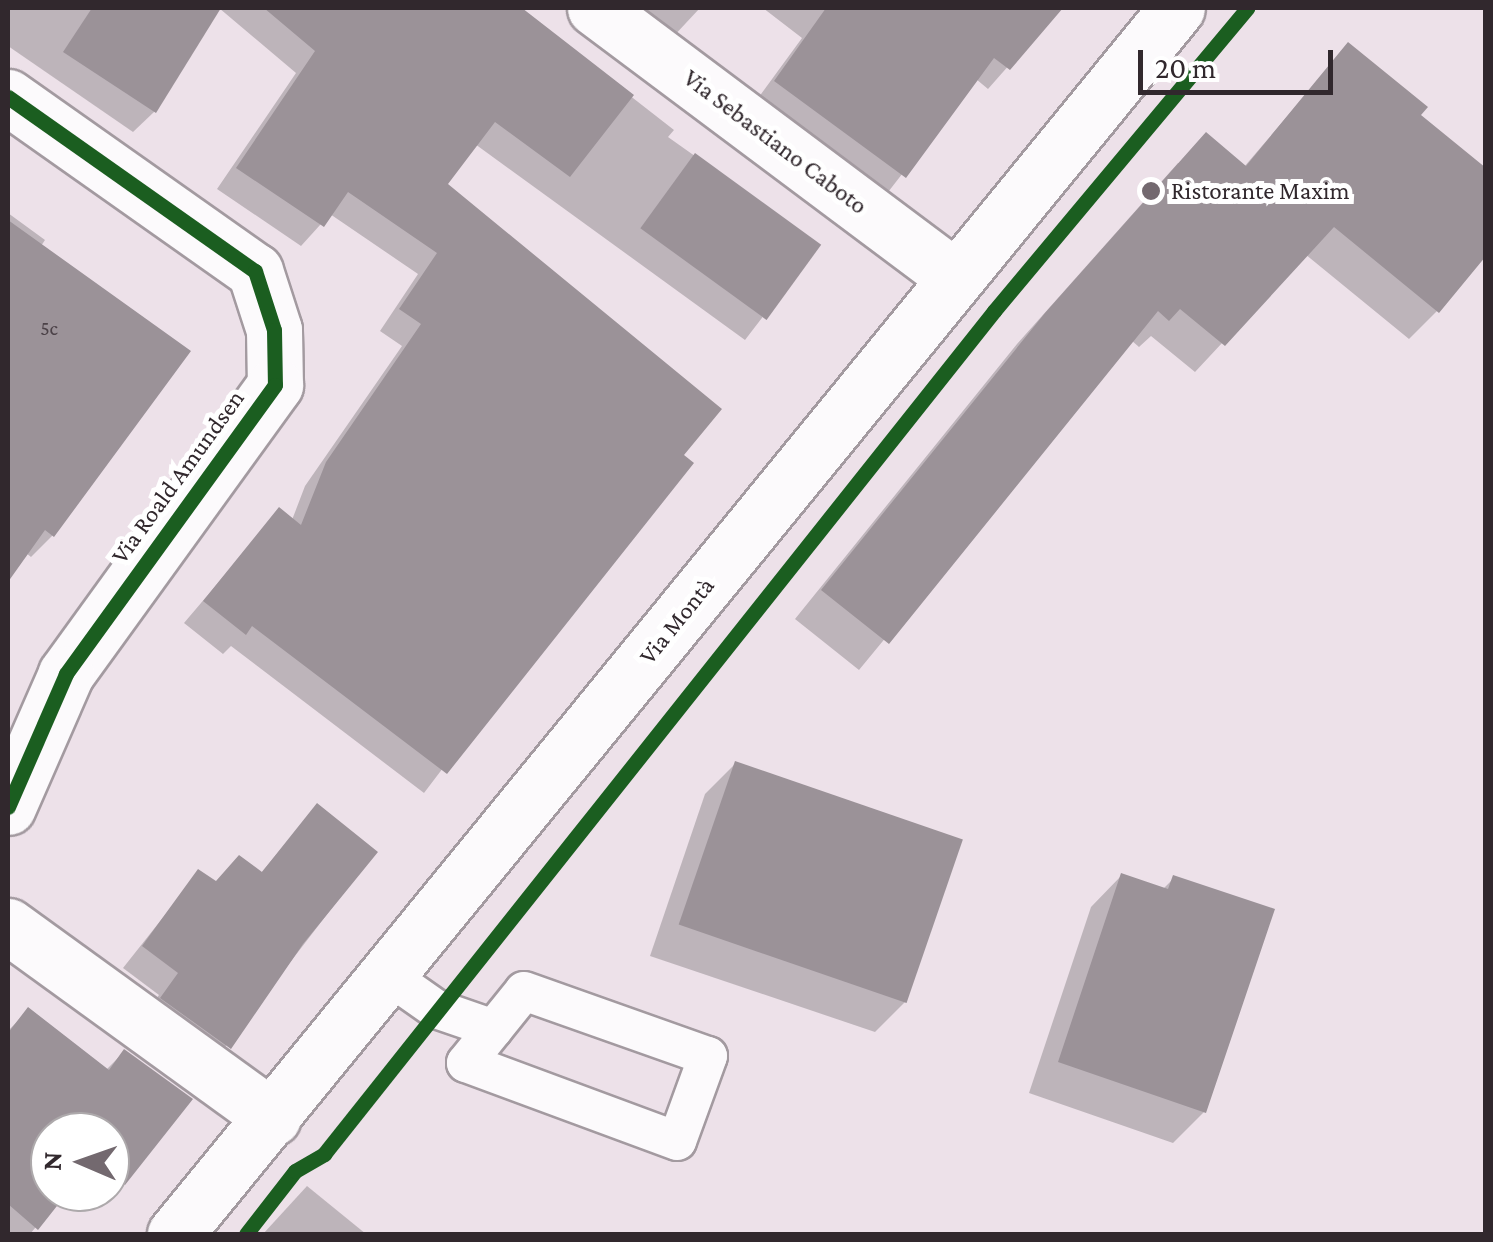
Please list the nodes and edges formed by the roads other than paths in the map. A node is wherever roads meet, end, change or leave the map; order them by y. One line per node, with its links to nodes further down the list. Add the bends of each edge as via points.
1 (594, 8): 4 (street, Via Sebastiano Caboto)
2 (1177, 8): 4 (street, Via Montà)
3 (8, 97): 5 (street, Via Roald Amundsen, via 255,271 274,330 275,385 66,674)
4 (955, 278): 7 (street, Via Montà)
5 (8, 807)
6 (8, 926): 9 (street)
7 (389, 976): 8 (lane, via 436,1008); 9 (street, Via Montà)
8 (494, 1029): 8 (lane, via 466,1063 677,1141 708,1056 524,991)
9 (273, 1118): 10 (street, Via Montà)
10 (176, 1234)

